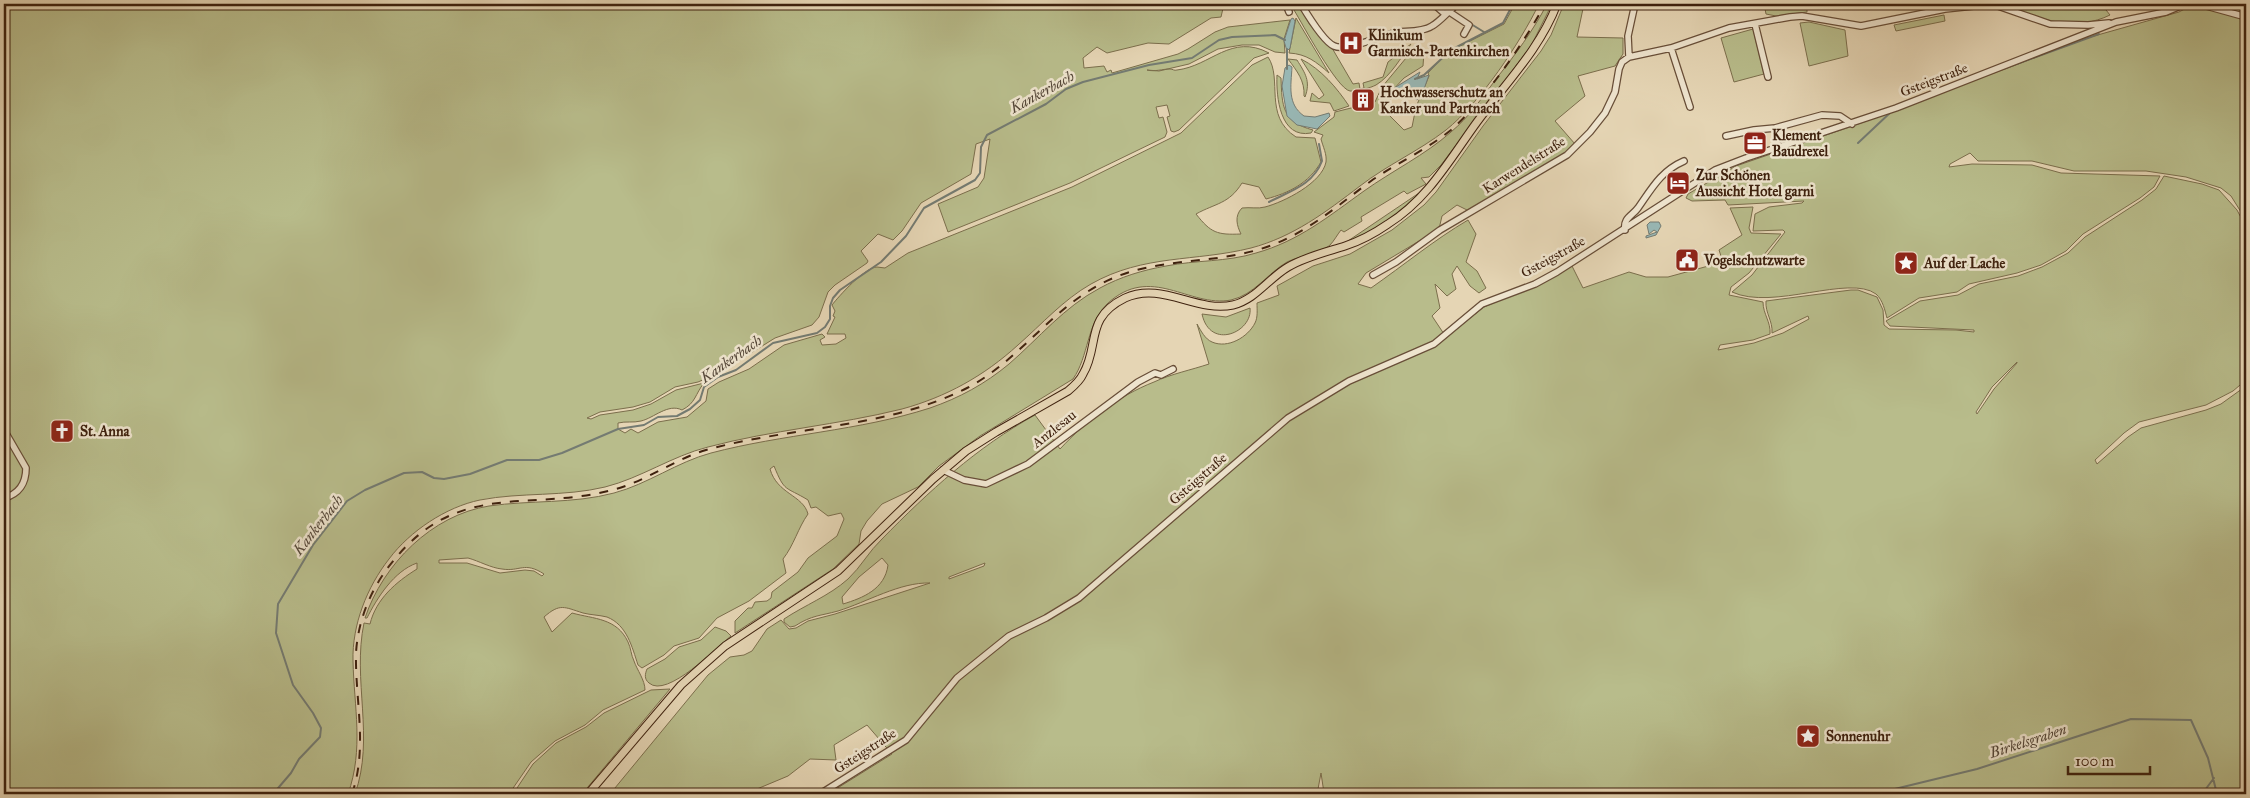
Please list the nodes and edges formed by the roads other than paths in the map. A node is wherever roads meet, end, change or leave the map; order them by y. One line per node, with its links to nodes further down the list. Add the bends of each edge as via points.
1 (1286, 4): 12 (street)
2 (1301, 4): 13 (street, via 1324,36 1334,46 1342,47 1431,27)
3 (1426, 4): 13 (street)
4 (1458, 4): 13 (street)
5 (1557, 4): 29 (main road, via 1534,48 1434,183 1397,218 1368,236 1289,266 1274,275 1251,297 1232,305 1210,306 1156,293 1127,298 1111,308 1098,324 1088,365 1077,383 983,440)
6 (1635, 4): 19 (street, Karwendelstraße, via 1628,36)
7 (2185, 4): 15 (street, via 2166,12)
8 (2199, 4): 14 (street)
9 (2242, 4): 10 (street)
10 (2246, 4)
11 (1943, 6): 15 (street, via 1994,5 2050,24); 16 (street, via 1861,26 1802,16)
12 (1289, 12)
13 (1447, 12): 17 (street, via 1469,25)
14 (2246, 17)
15 (2116, 22): 22 (street, Gsteigstraße)
16 (1755, 24): 18 (street, via 1729,28); 20 (street)
17 (1464, 34)
18 (1671, 48): 19 (street); 21 (street)
19 (1629, 57): 26 (street, Karwendelstraße, via 1619,68 1615,92 1605,113 1567,155 1440,230)
20 (1768, 77)
21 (1690, 107)
22 (1852, 124): 23 (street, via 1840,116 1822,115 1775,128); 25 (street, Gsteigstraße, via 1715,170)
23 (1726, 136)
24 (1684, 161): 25 (street, via 1652,185 1639,207 1627,218)
25 (1625, 230): 32 (street, Gsteigstraße, via 1535,284 1482,304 1434,344 1349,381 1288,418 1079,598 1009,636 957,678 906,740)
26 (1373, 275)
27 (1173, 368): 29 (street, Anzlesau, via 1138,382 1028,464 986,484 973,483)
28 (4, 430): 30 (street, via 26,468 18,490)
29 (943, 470): 31 (main road, via 838,571 743,632 691,675)
30 (4, 498)
31 (588, 794)
32 (820, 794)

